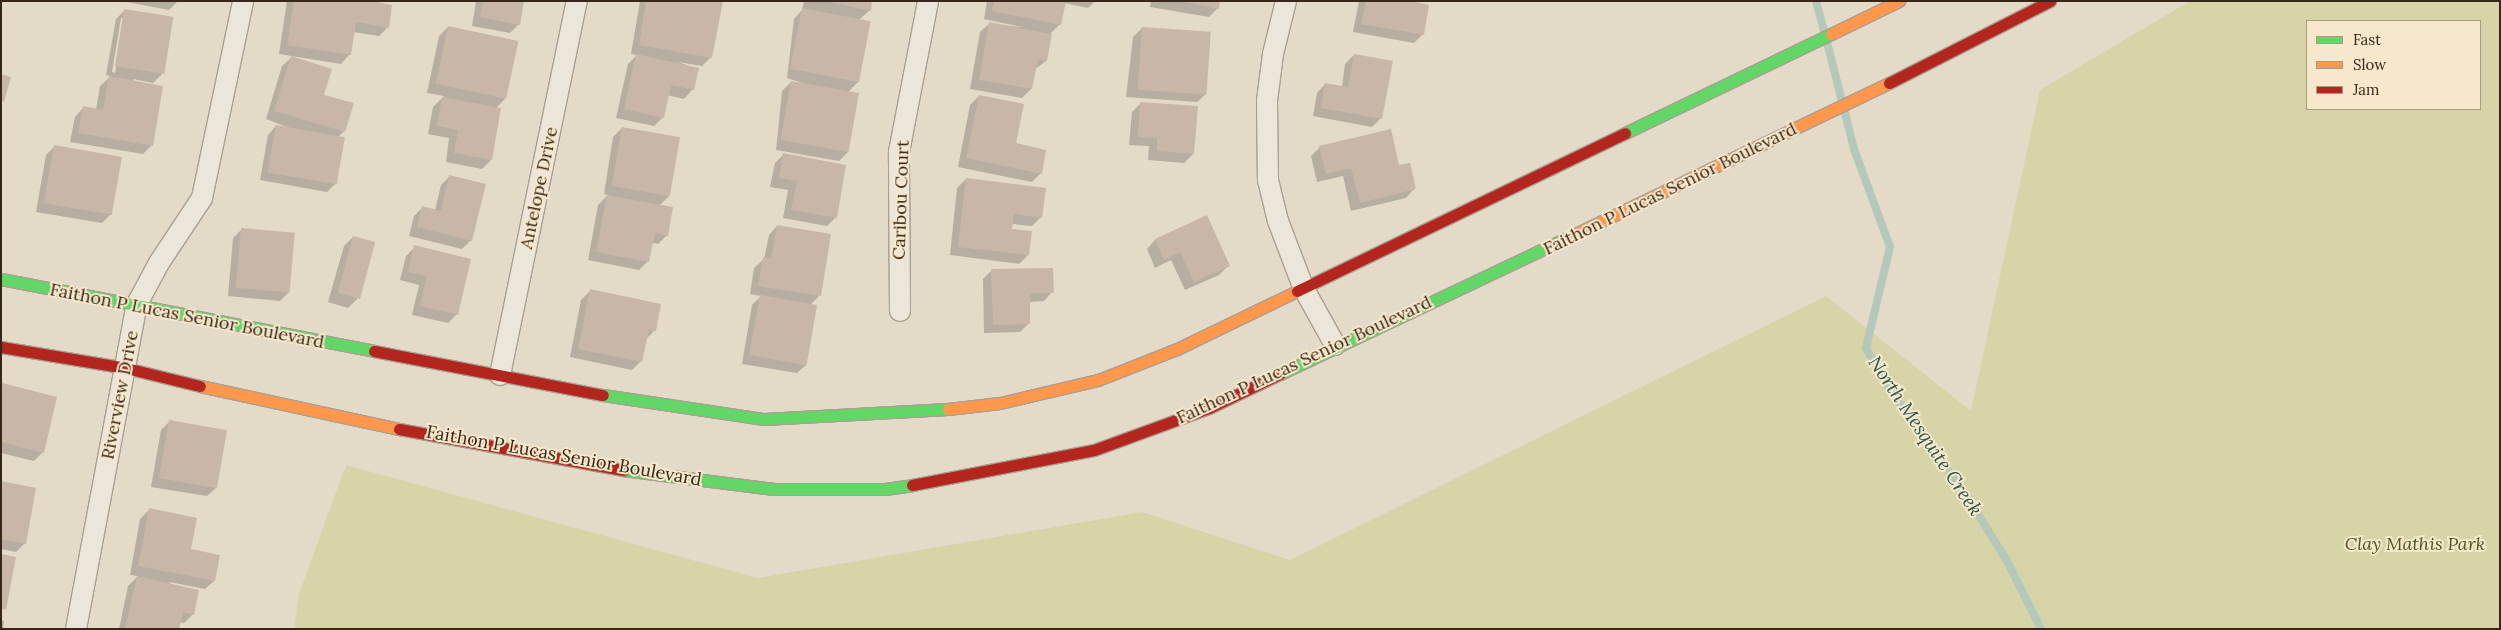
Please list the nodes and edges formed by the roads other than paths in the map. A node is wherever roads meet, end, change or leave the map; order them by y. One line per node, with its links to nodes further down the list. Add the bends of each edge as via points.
1 (243, 1): 9 (street, Riverview Drive, via 202,198 159,263)
2 (577, 1): 14 (street, Antelope Drive)
3 (928, 1): 10 (street, Caribou Court, via 899,152)
4 (1286, 1): 8 (street, via 1273,54 1267,102 1268,180 1278,221)
5 (1899, 1): 8 (main road, Faithon P Lucas Senior Boulevard)
6 (2050, 1): 11 (main road, Faithon P Lucas Senior Boulevard, via 1731,160)
7 (1, 279): 9 (main road, Faithon P Lucas Senior Boulevard)
8 (1304, 288): 11 (street); 14 (main road, Faithon P Lucas Senior Boulevard, via 1178,349 1098,380 1000,403 922,412 764,418 636,402)
9 (137, 304): 13 (street, Riverview Drive); 14 (main road, Faithon P Lucas Senior Boulevard)
10 (900, 311)
11 (1335, 345): 13 (main road, Faithon P Lucas Senior Boulevard, via 1210,408 1094,450 885,489 774,489 660,477 333,417)
12 (1, 347): 13 (main road, Faithon P Lucas Senior Boulevard)
13 (126, 368): 15 (street, Riverview Drive)
14 (500, 375)
15 (76, 629)

